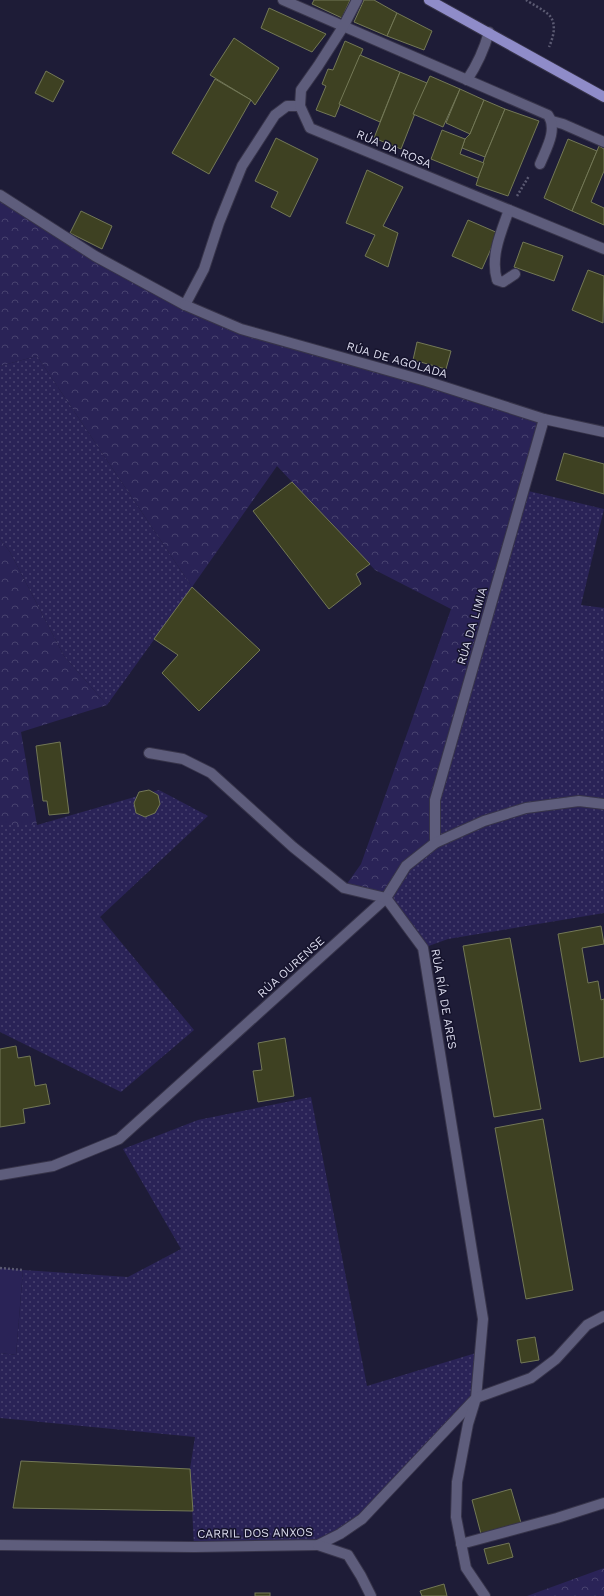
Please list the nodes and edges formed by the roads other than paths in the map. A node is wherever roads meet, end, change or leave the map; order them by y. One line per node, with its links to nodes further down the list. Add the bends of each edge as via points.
1 (283, 0): 4 (street)
2 (357, 0): 4 (street)
3 (430, 0): 5 (main road)
4 (343, 27): 6 (street); 8 (street, via 301,90)
5 (489, 32): 6 (street, via 483,52); 7 (main road)
6 (467, 80): 9 (street, via 548,115)
7 (604, 96)
8 (300, 106): 13 (street, RÚA DA ROSA, via 310,128); 16 (street, via 286,106 275,115 242,166 204,269)
9 (552, 121): 10 (street); 11 (street, via 553,129)
10 (604, 142)
11 (540, 164)
12 (0, 195): 16 (street, RÚA DE AGOLADA, via 95,256)
13 (509, 210): 14 (street, RÚA DA ROSA); 15 (street, via 494,259 494,271 497,280 503,282)
14 (604, 250)
15 (515, 274)
16 (185, 305): 17 (street, RÚA DE AGOLADA, via 241,329 426,381)
17 (544, 419): 18 (street, RÚA DE AGOLADA); 21 (street, RÚA DA LIMIA, via 435,800)
18 (604, 432)
19 (149, 753): 22 (street, via 182,759 211,773 293,847 344,888)
20 (604, 804): 21 (street, RÚA OURENSE, via 579,801 526,808 484,821)
21 (435, 843): 22 (street, RÚA OURENSE, via 406,866)
22 (386, 898): 23 (street, RÚA OURENSE, via 119,1140 53,1166); 25 (street, RÚA RÍA DE ARES, via 423,948 483,1319)
23 (0, 1175)
24 (604, 1316): 25 (street, CARRIL DOS ANXOS, via 587,1325 556,1359 532,1378)
25 (476, 1398): 27 (street, via 468,1424 457,1482 456,1517); 29 (street, CARRIL DOS ANXOS, via 362,1518 340,1534)
26 (604, 1503): 27 (street)
27 (461, 1544): 31 (street, via 466,1568)
28 (0, 1545): 29 (street, CARRIL DOS ANXOS)
29 (318, 1545): 30 (street, via 348,1556)
30 (371, 1596)
31 (485, 1596)

